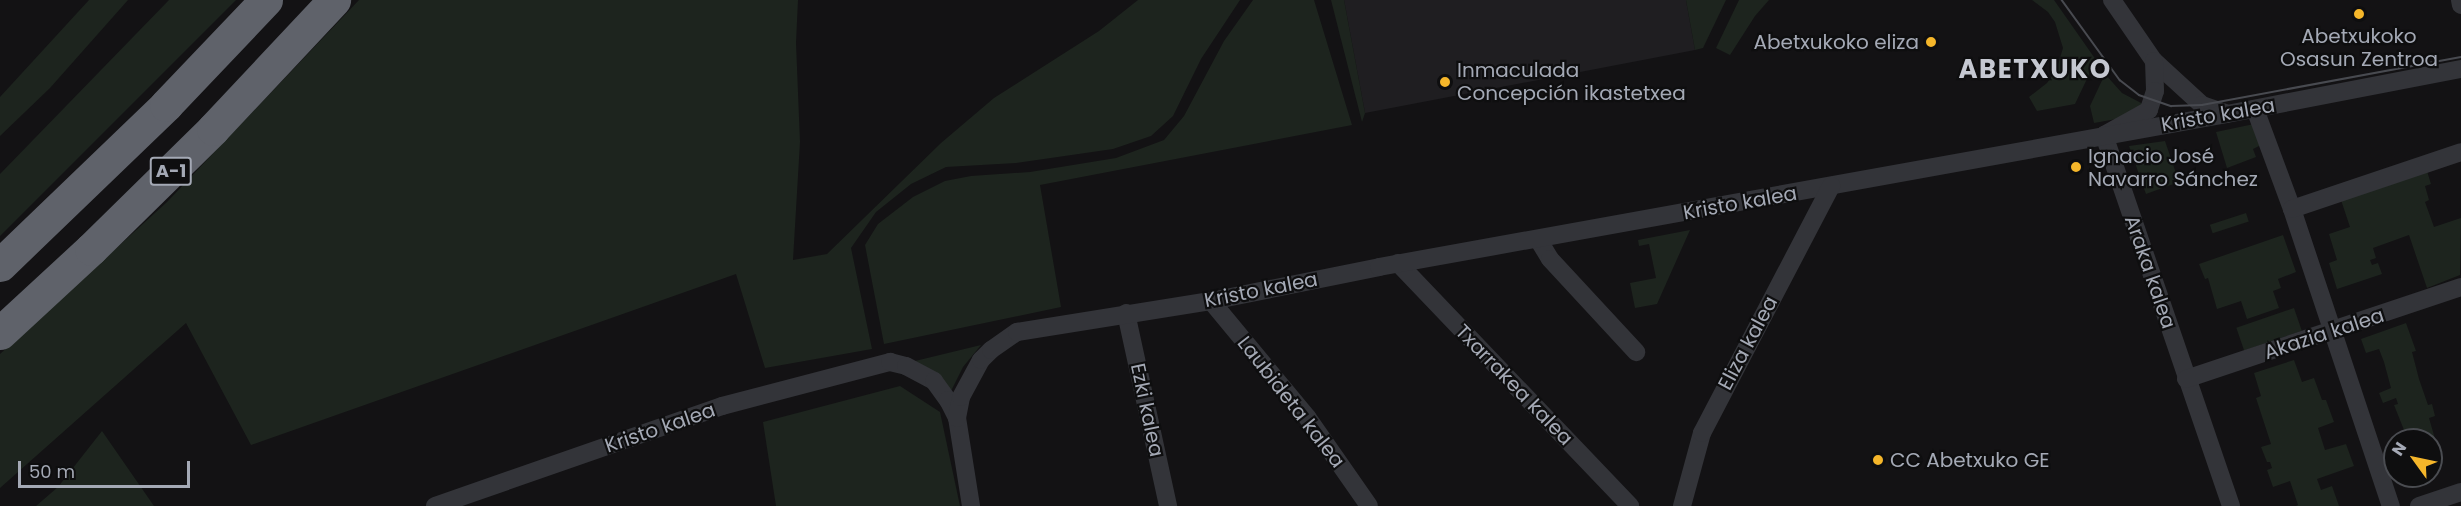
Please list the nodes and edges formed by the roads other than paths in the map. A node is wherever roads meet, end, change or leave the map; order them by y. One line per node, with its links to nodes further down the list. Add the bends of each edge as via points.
1 (266, 0): 16 (highway, A-1, via 166,105)
2 (334, 0): 21 (highway, A-1, via 213,129)
3 (2112, 0): 6 (street)
4 (2460, 0): 5 (street)
5 (2461, 5)
6 (2154, 61): 9 (street, via 2202,105); 10 (street, via 2155,91 2149,110)
7 (2461, 69): 8 (street, Kristo kalea)
8 (2255, 109): 9 (street, Kristo kalea); 13 (street)
9 (2227, 114): 10 (street, Kristo kalea)
10 (2104, 135): 12 (street, Kristo kalea); 23 (street, Araka kalea)
11 (2461, 152): 13 (street)
12 (1831, 186): 14 (street, Kristo kalea); 31 (street, Eliza kalea, via 1702,433)
13 (2292, 209): 20 (street)
14 (1538, 239): 15 (street, Kristo kalea); 22 (street, via 1550,259)
15 (1398, 263): 18 (street, Kristo kalea); 30 (street, Txarrakea kalea)
16 (0, 265)
17 (2461, 287): 20 (street, Akazia kalea)
18 (1211, 300): 19 (street, Kristo kalea); 29 (street, Laubideta kalea, via 1307,417)
19 (1126, 314): 24 (street, Kristo kalea, via 1017,332 981,360 962,397); 28 (street, Ezki kalea)
20 (2333, 332): 23 (street, Akazia kalea); 33 (street)
21 (0, 333)
22 (1636, 352)
23 (2186, 379): 32 (street, Araka kalea)
24 (957, 418): 26 (street, Kristo kalea, via 934,381 890,362 722,406); 27 (street)
25 (2461, 492): 34 (street)
26 (435, 506)
27 (971, 506)
28 (1168, 506)
29 (1369, 506)
30 (1630, 506)
31 (1682, 506)
32 (2231, 506)
33 (2391, 506)
34 (2419, 506)

